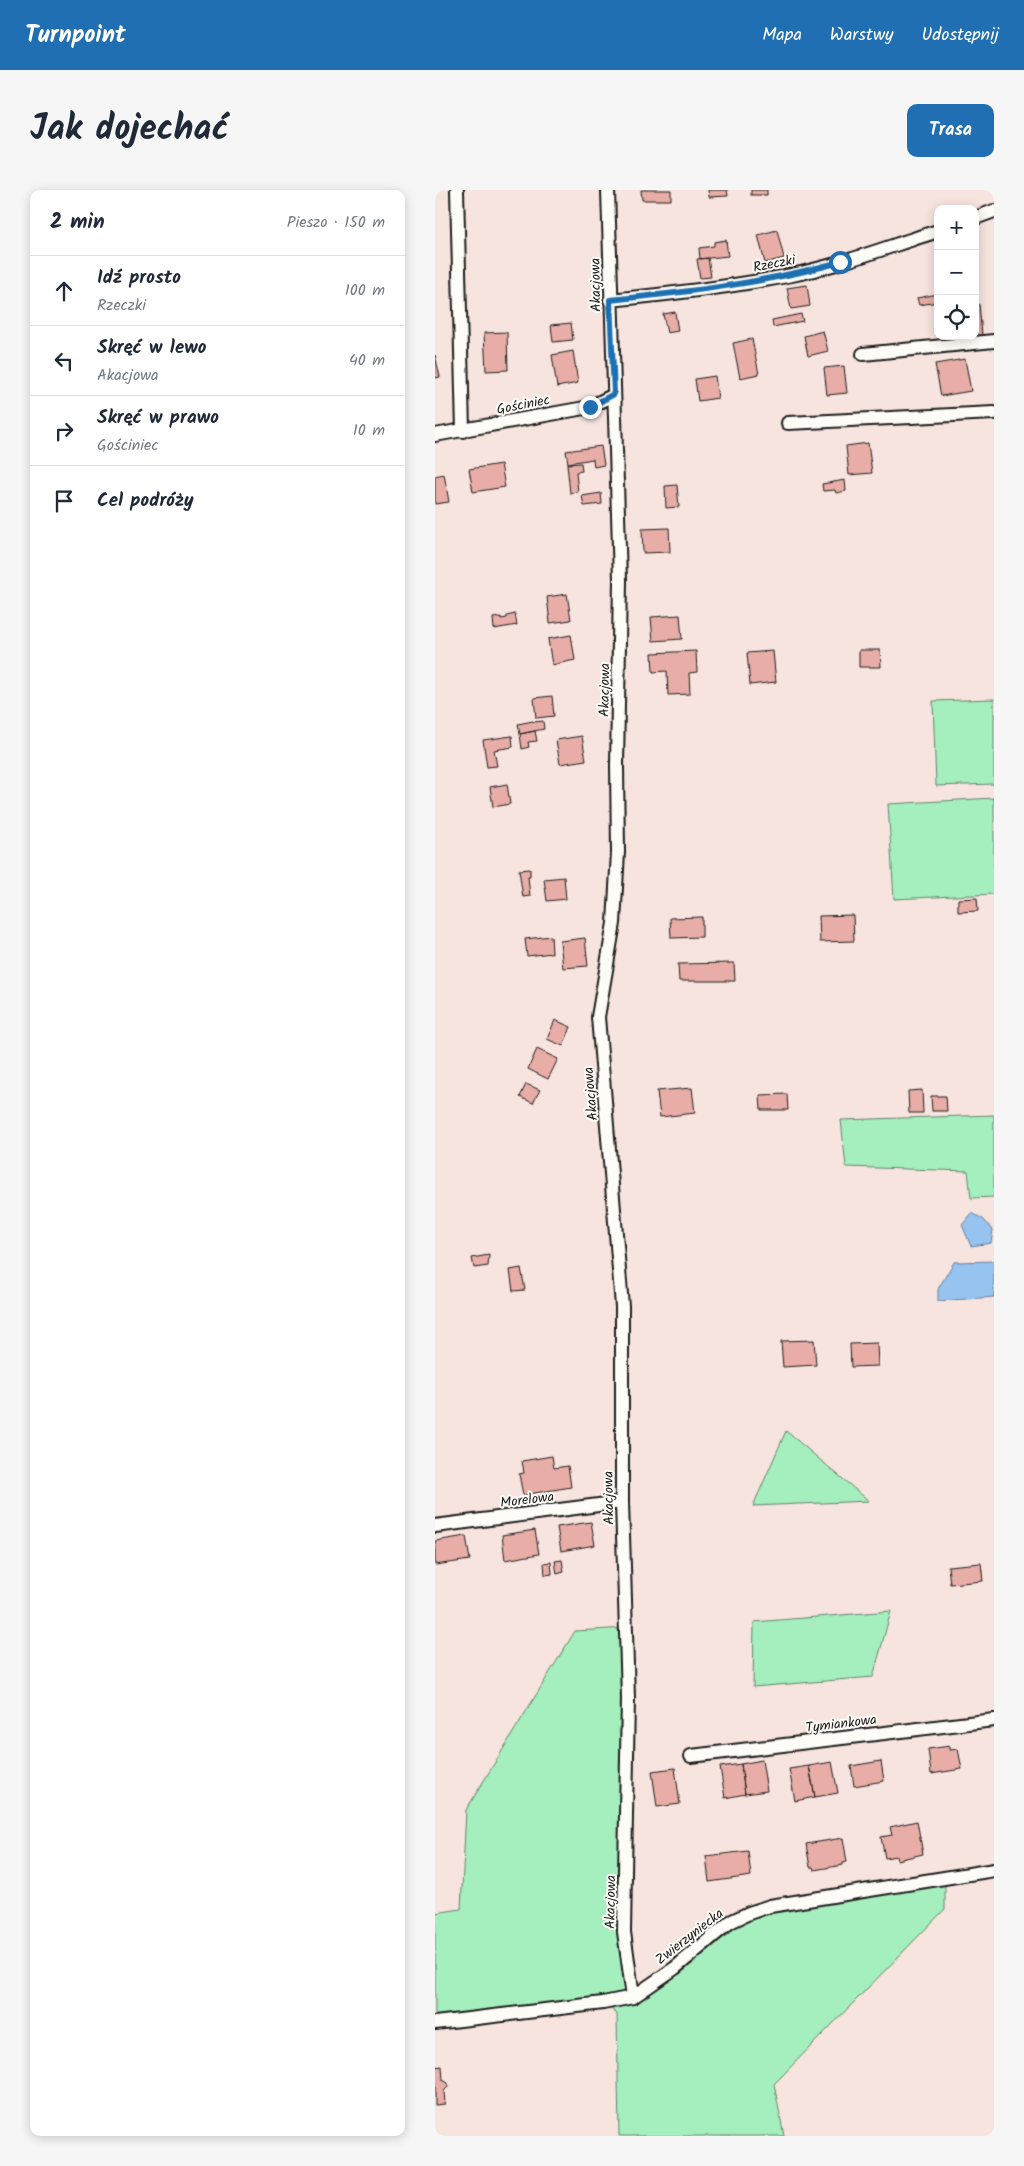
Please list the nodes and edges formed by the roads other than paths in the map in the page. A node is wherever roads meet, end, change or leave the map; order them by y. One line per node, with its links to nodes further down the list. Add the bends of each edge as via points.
1 (457, 190): 12 (street)
2 (608, 190): 6 (street, Akacjowa)
3 (994, 210): 4 (street)
4 (979, 216)
5 (934, 232): 6 (street, Rzeczki, via 793,275)
6 (610, 300): 9 (street, Akacjowa)
7 (994, 341): 8 (street)
8 (863, 354)
9 (614, 394): 12 (street, Gościniec, via 590,407); 14 (street, Akacjowa, via 621,580 618,852 614,923 598,1017 622,1306)
10 (994, 414): 11 (street)
11 (788, 423)
12 (463, 431): 13 (street, Gościniec)
13 (435, 436)
14 (622, 1502): 15 (street, Morelowa); 19 (street, Akacjowa, via 628,1698 624,1932)
15 (435, 1526)
16 (994, 1720): 17 (street, Tymiankowa)
17 (691, 1756)
18 (994, 1870): 19 (street, Zwierzyniecka, via 770,1906 749,1913 730,1922 675,1968)
19 (633, 1997): 20 (street, Zwierzyniecka)
20 (435, 2023)

